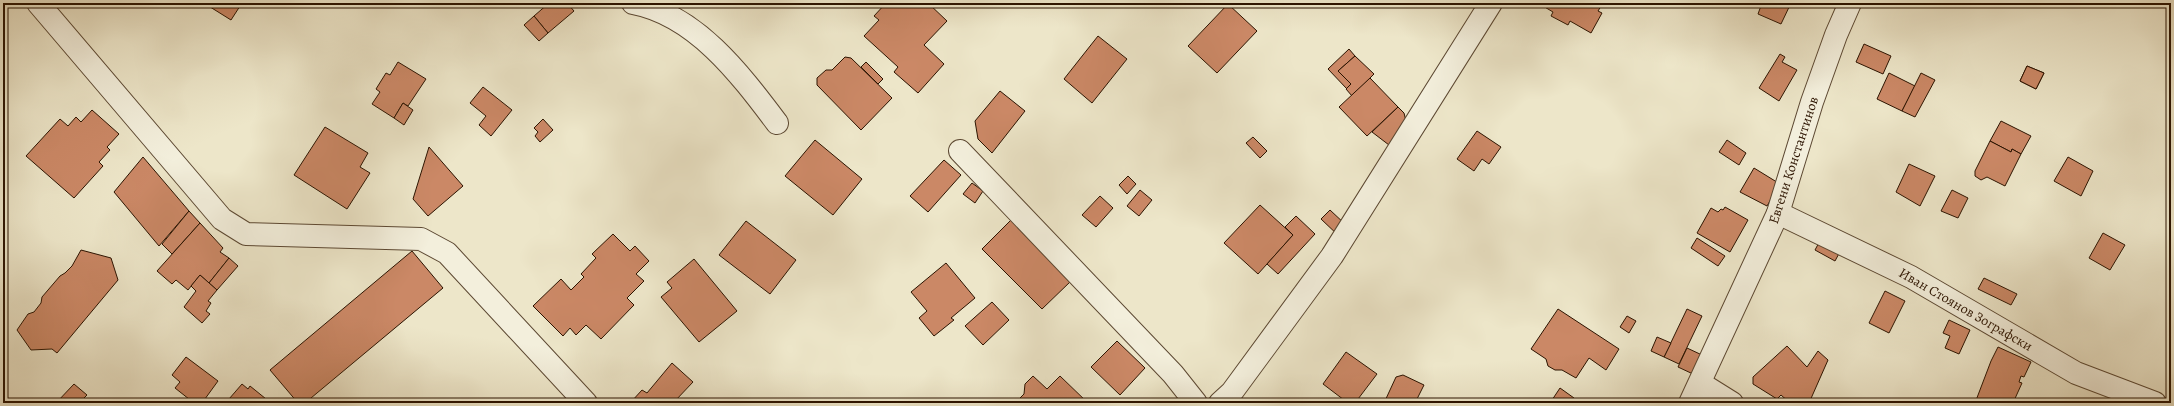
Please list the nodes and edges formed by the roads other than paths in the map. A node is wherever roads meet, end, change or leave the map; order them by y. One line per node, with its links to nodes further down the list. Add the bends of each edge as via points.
1 (38, 3): 10 (street, via 62,28 222,219 246,234 421,239 447,253)
2 (633, 3): 5 (street, via 651,6 684,23 717,52 747,84)
3 (1491, 3): 9 (street, via 1332,256)
4 (1850, 3): 7 (street, Евгени Константинов, via 1812,102)
5 (777, 123)
6 (960, 152): 11 (street, via 1173,374)
7 (1778, 213): 8 (street, Евгени Константинов); 14 (street, Иван Стоянов Зографски, via 1911,277 2076,373)
8 (1700, 383): 12 (street, Евгени Константинов); 13 (street)
9 (1232, 399)
10 (586, 403)
11 (1196, 403)
12 (1690, 403)
13 (1732, 403)
14 (2155, 403)

